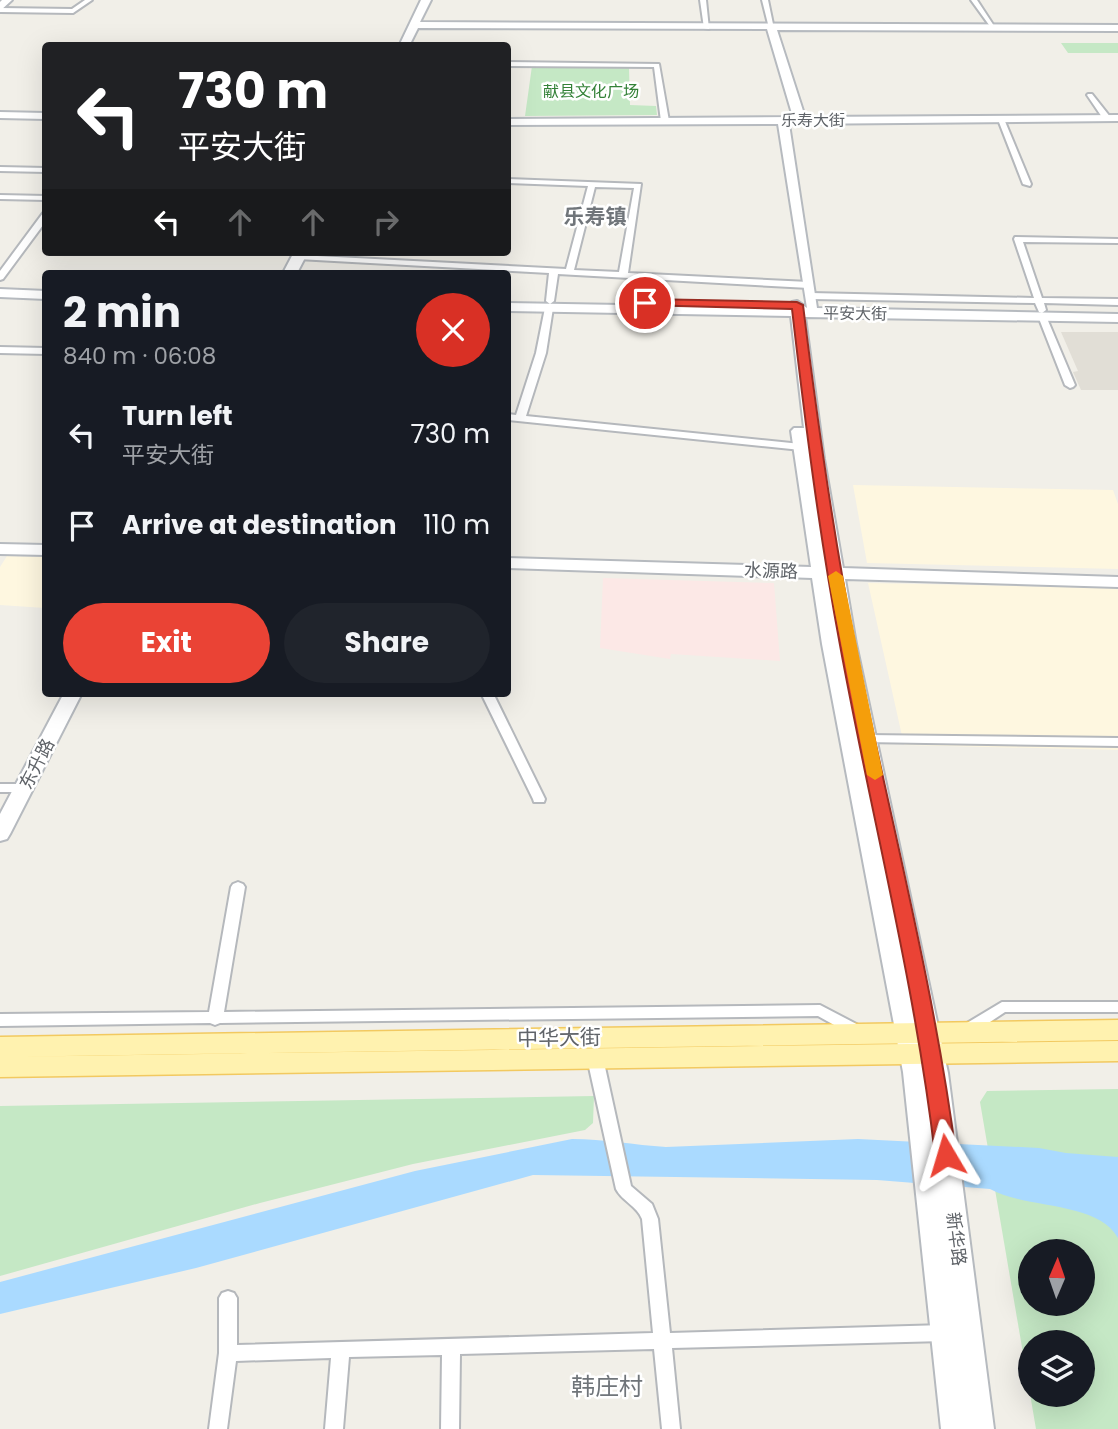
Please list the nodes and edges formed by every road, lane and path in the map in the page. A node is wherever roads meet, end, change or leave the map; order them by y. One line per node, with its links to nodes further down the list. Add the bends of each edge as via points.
1 (7, 0): 7 (main road)
2 (89, 0): 7 (street, via 73,11)
3 (426, 0): 8 (main road)
4 (703, 0): 9 (street)
5 (765, 0): 10 (street)
6 (974, 0): 11 (street)
7 (0, 9)
8 (414, 24): 9 (main road); 13 (main road)
9 (707, 27): 10 (main road)
10 (772, 28): 11 (main road); 21 (main road)
11 (994, 28): 12 (main road)
12 (1118, 28)
13 (406, 42)
14 (511, 64): 22 (street, via 657,65)
15 (1090, 95): 18 (street)
16 (0, 115): 17 (main road)
17 (42, 116)
18 (1112, 118): 19 (main road, 乐寿大街)
19 (1000, 119): 21 (main road, 乐寿大街); 28 (street)
20 (783, 120): 21 (main road, 乐寿大街); 22 (main road, 乐寿大街); 46 (main road)
21 (800, 120)
22 (665, 121): 23 (main road, 乐寿大街)
23 (511, 122)
24 (0, 169): 25 (street)
25 (42, 170)
26 (511, 181): 27 (street)
27 (592, 184): 37 (street); 38 (street, via 638,186)
28 (1027, 184)
29 (0, 197): 30 (street)
30 (42, 198)
31 (42, 220): 39 (street)
32 (1118, 241): 49 (street, via 1018,239)
33 (312, 256): 35 (street)
34 (409, 256): 35 (street)
35 (406, 263): 36 (street)
36 (554, 271): 37 (street); 47 (street)
37 (569, 272): 38 (street)
38 (623, 275): 46 (street)
39 (0, 277)
40 (0, 287): 41 (main road)
41 (42, 288)
42 (0, 293): 43 (main road)
43 (42, 295)
44 (511, 300): 47 (main road, 平安大街)
45 (1118, 302): 49 (street)
46 (800, 303): 47 (main road, 平安大街); 49 (main road, 平安大街); 49 (street); 57 (main road, 新华路); 61 (main road, 新华路)
47 (550, 304): 48 (main road, 平安大街); 56 (street, via 541,353)
48 (511, 307)
49 (1041, 309): 50 (main road, 平安大街); 51 (main road, 平安大街); 54 (street)
50 (1118, 311)
51 (1118, 317)
52 (0, 349): 53 (street)
53 (42, 351)
54 (1070, 385)
55 (511, 417): 56 (street)
56 (520, 418): 57 (street)
57 (801, 447): 61 (main road, 新华路)
58 (0, 549): 59 (main road)
59 (42, 550)
60 (511, 564): 61 (main road, 水源路)
61 (828, 573): 62 (main road, 水源路); 65 (main road, 新华路); 78 (main road, 新华路)
62 (1118, 582)
63 (71, 697): 68 (main road, 东升路)
64 (489, 697): 69 (street)
65 (868, 739): 66 (street); 78 (main road, 新华路)
66 (1118, 743)
67 (0, 788): 68 (street)
68 (24, 788): 70 (main road, 东升路)
69 (539, 799)
70 (0, 834)
71 (238, 887): 73 (street)
72 (1118, 1007): 76 (street, via 1002,1007)
73 (215, 1018): 74 (street); 77 (street, via 820,1010)
74 (0, 1020)
75 (1118, 1030): 76 (main road, 中华大街)
76 (964, 1032): 78 (main road, 中华大街)
77 (862, 1033): 78 (main road, 中华大街); 79 (main road, 中华大街)
78 (919, 1043): 80 (main road, 中华大街); 81 (main road, 中华大街); 84 (main road, 新华路); 94 (main road, 新华路)
79 (0, 1046)
80 (1118, 1051)
81 (595, 1058): 82 (main road, 中华大街); 85 (street, via 624,1189 646,1209 650,1219)
82 (0, 1068)
83 (228, 1298): 88 (street)
84 (944, 1333): 85 (street); 93 (main road, 新华路)
85 (664, 1341): 86 (street); 92 (street)
86 (451, 1347): 87 (street); 91 (street)
87 (341, 1350): 88 (street); 90 (street)
88 (228, 1353): 89 (street)
89 (218, 1429)
90 (334, 1429)
91 (450, 1429)
92 (671, 1429)
93 (956, 1429)
94 (980, 1429)

